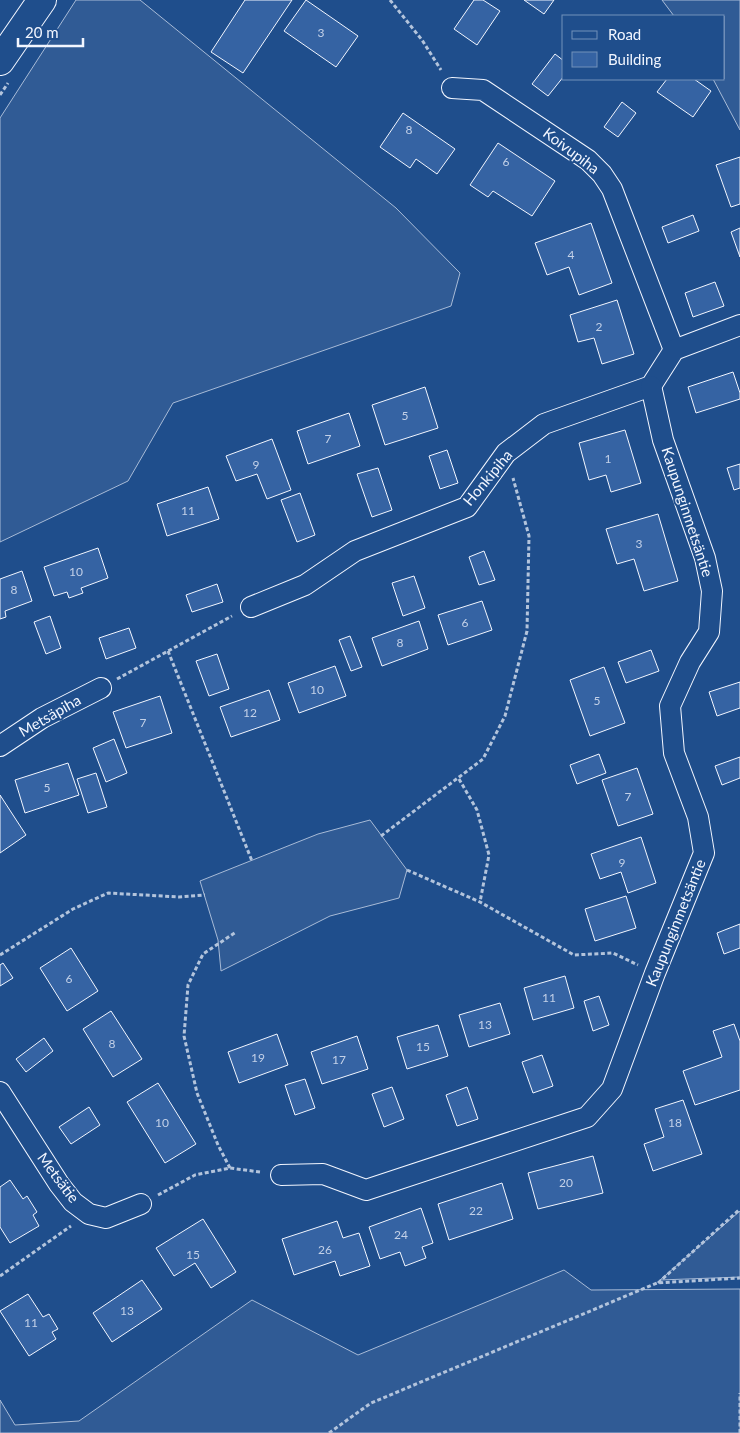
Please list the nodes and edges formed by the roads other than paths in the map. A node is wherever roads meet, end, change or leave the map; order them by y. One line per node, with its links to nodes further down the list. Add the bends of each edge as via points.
1 (42, 0): 2 (street)
2 (0, 61)
3 (452, 88): 5 (street, Koivupiha, via 483,90 588,160 602,174 612,189)
4 (740, 326): 5 (street)
5 (674, 350): 6 (street)
6 (652, 386): 7 (street, Honkipiha, via 544,424 506,453 467,507 355,551 305,585); 11 (street, Kaupunginmetsäntie, via 663,440 705,558 712,591 709,632 690,662 670,706 674,753 698,817 704,854 612,1089 587,1117 366,1190 323,1174)
7 (251, 607)
8 (101, 688): 9 (street, Metsäpiha, via 42,718)
9 (0, 746)
10 (0, 1092): 12 (street, Metsätie, via 73,1202 89,1214 106,1218)
11 (281, 1175)
12 (141, 1204)

